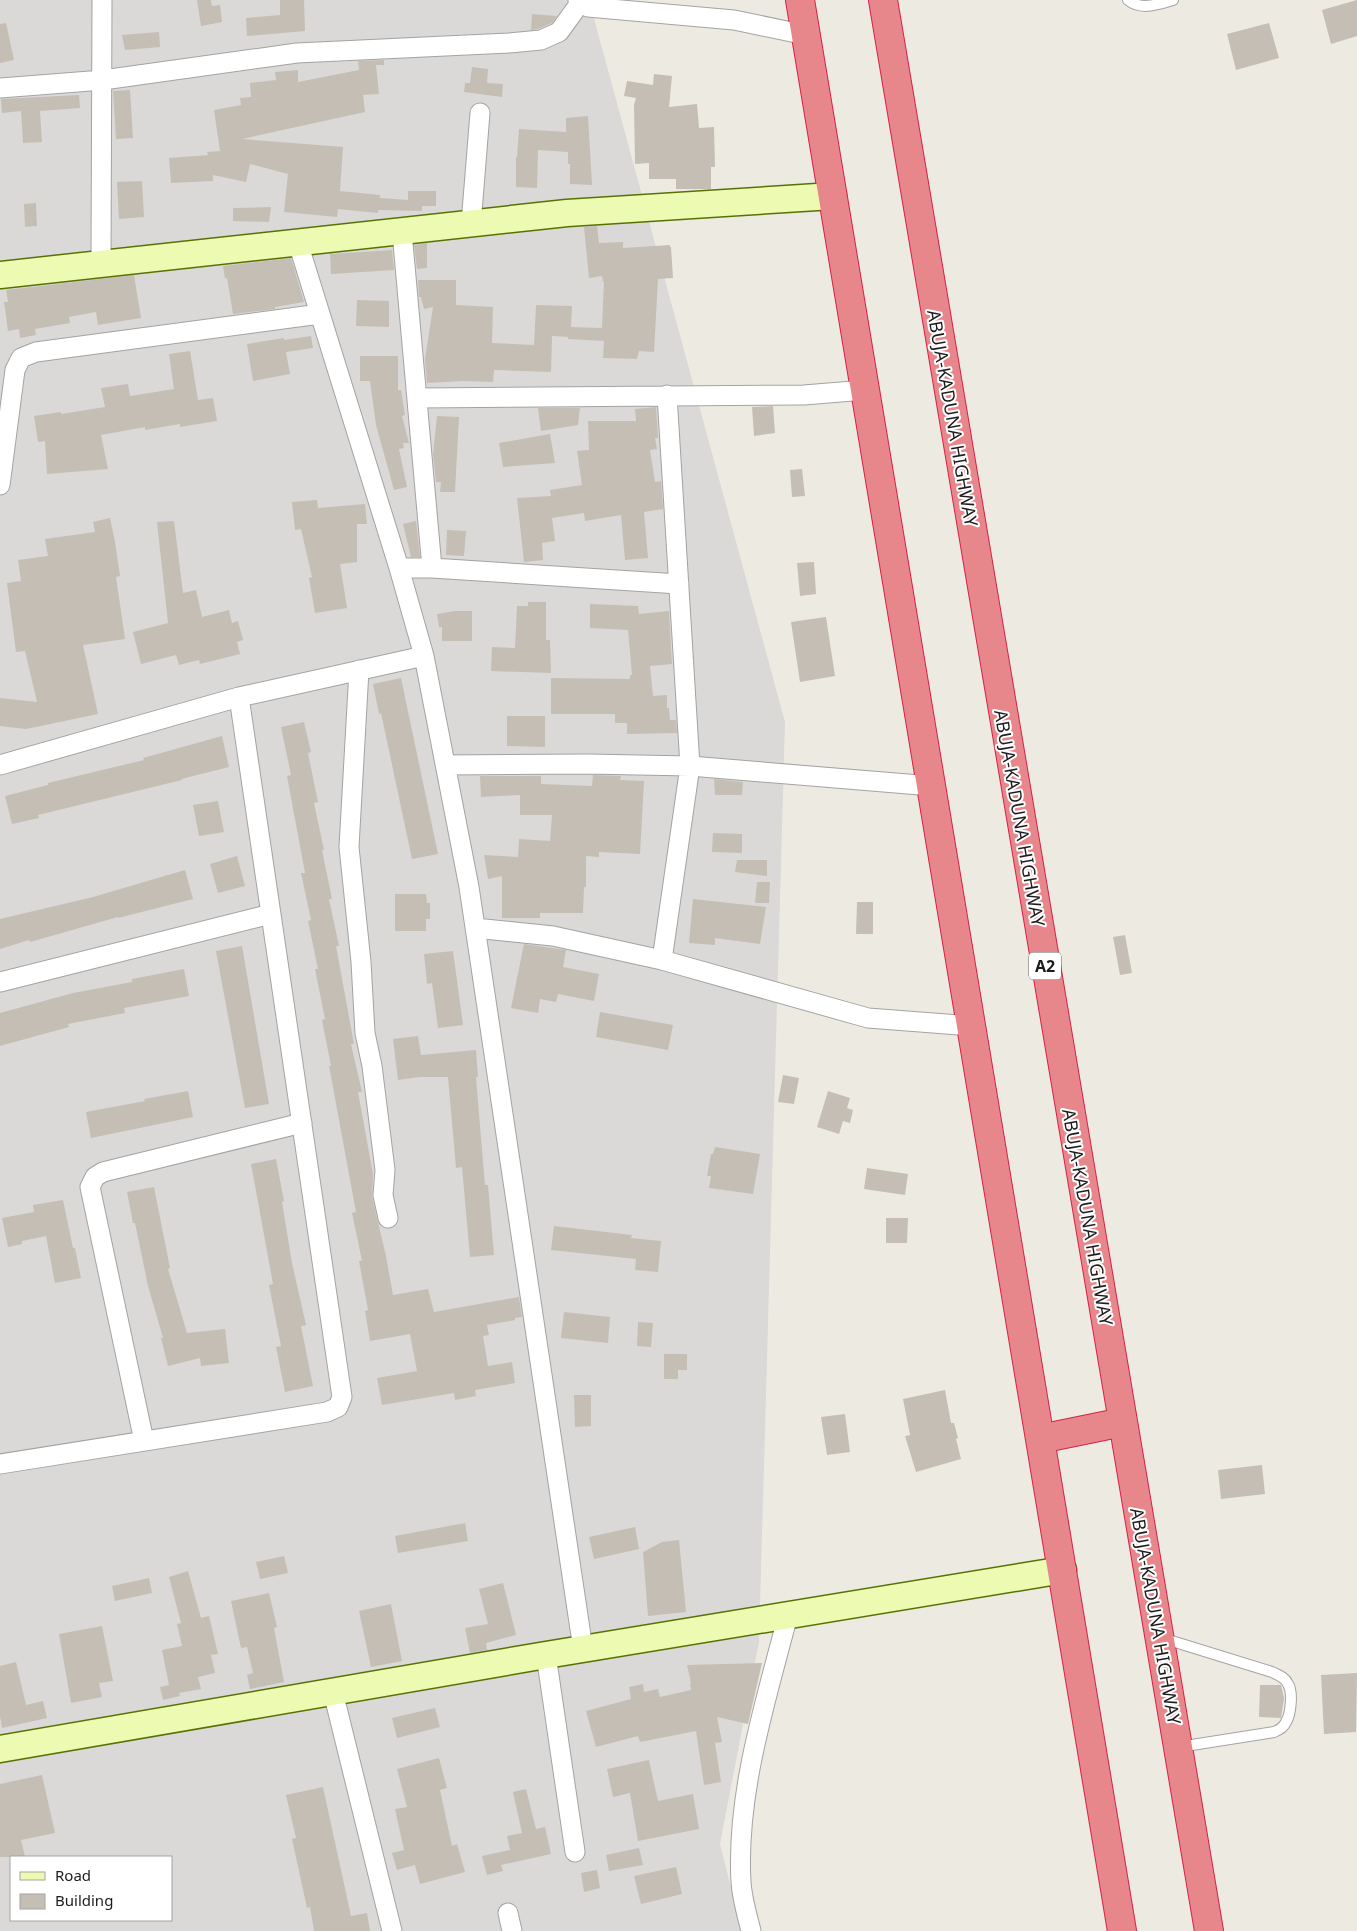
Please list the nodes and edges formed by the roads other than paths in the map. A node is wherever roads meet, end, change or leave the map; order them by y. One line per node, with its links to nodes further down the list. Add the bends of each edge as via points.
1 (102, 0): 8 (street)
2 (800, 0): 7 (highway)
3 (883, 0): 39 (highway, ABUJA-KADUNA HIGHWAY / A2)
4 (1128, 0): 5 (lane, via 1134,5 1149,6)
5 (1174, 0)
6 (579, 1): 7 (street, via 588,8 734,20); 8 (street, via 559,32 541,40 297,53)
7 (806, 35): 11 (highway)
8 (103, 80): 9 (street); 15 (street)
9 (0, 88)
10 (480, 112): 12 (street)
11 (832, 196): 12 (street, via 567,213); 18 (highway)
12 (471, 224): 13 (street)
13 (402, 232): 14 (street); 20 (street)
14 (298, 243): 15 (street); 17 (street)
15 (101, 264): 16 (street)
16 (0, 275)
17 (320, 314): 21 (street, via 36,352 21,358 15,370); 22 (street)
18 (865, 390): 19 (street); 31 (highway)
19 (667, 396): 20 (street); 24 (street)
20 (417, 398): 23 (street)
21 (0, 486)
22 (399, 568): 23 (street); 25 (street)
23 (432, 568): 24 (street)
24 (679, 584): 30 (street)
25 (424, 656): 26 (street); 29 (street)
26 (359, 670): 27 (street); 38 (street, via 349,847 365,1034 372,1066)
27 (239, 697): 28 (street); 32 (street)
28 (0, 765)
29 (445, 765): 30 (street); 33 (street)
30 (690, 766): 31 (street); 34 (street)
31 (932, 786): 36 (highway)
32 (271, 914): 35 (street); 37 (street)
33 (475, 928): 34 (street, via 552,936); 46 (street)
34 (662, 960): 36 (street, via 868,1018)
35 (0, 982)
36 (972, 1026): 40 (highway)
37 (302, 1123): 41 (street, via 342,1397 338,1406 327,1412); 41 (street, via 103,1172 90,1186)
38 (388, 1218)
39 (1123, 1422): 40 (highway); 45 (highway, ABUJA-KADUNA HIGHWAY / A2)
40 (1040, 1439): 43 (highway)
41 (144, 1441): 42 (street)
42 (0, 1464)
43 (1062, 1570): 44 (street); 56 (highway)
44 (788, 1615): 46 (street); 55 (street, via 758,1735 743,1813 741,1883)
45 (1159, 1637): 49 (highway, ABUJA-KADUNA HIGHWAY / A2); 49 (lane, via 1272,1672 1288,1683 1290,1690 1288,1720 1274,1732)
46 (583, 1649): 47 (street)
47 (546, 1655): 48 (street); 51 (street)
48 (333, 1692): 50 (street); 53 (street)
49 (1178, 1747): 57 (highway, ABUJA-KADUNA HIGHWAY / A2)
50 (0, 1749)
51 (576, 1852)
52 (508, 1913): 54 (street)
53 (392, 1931)
54 (512, 1931)
55 (751, 1931)
56 (1122, 1931)
57 (1208, 1931)

